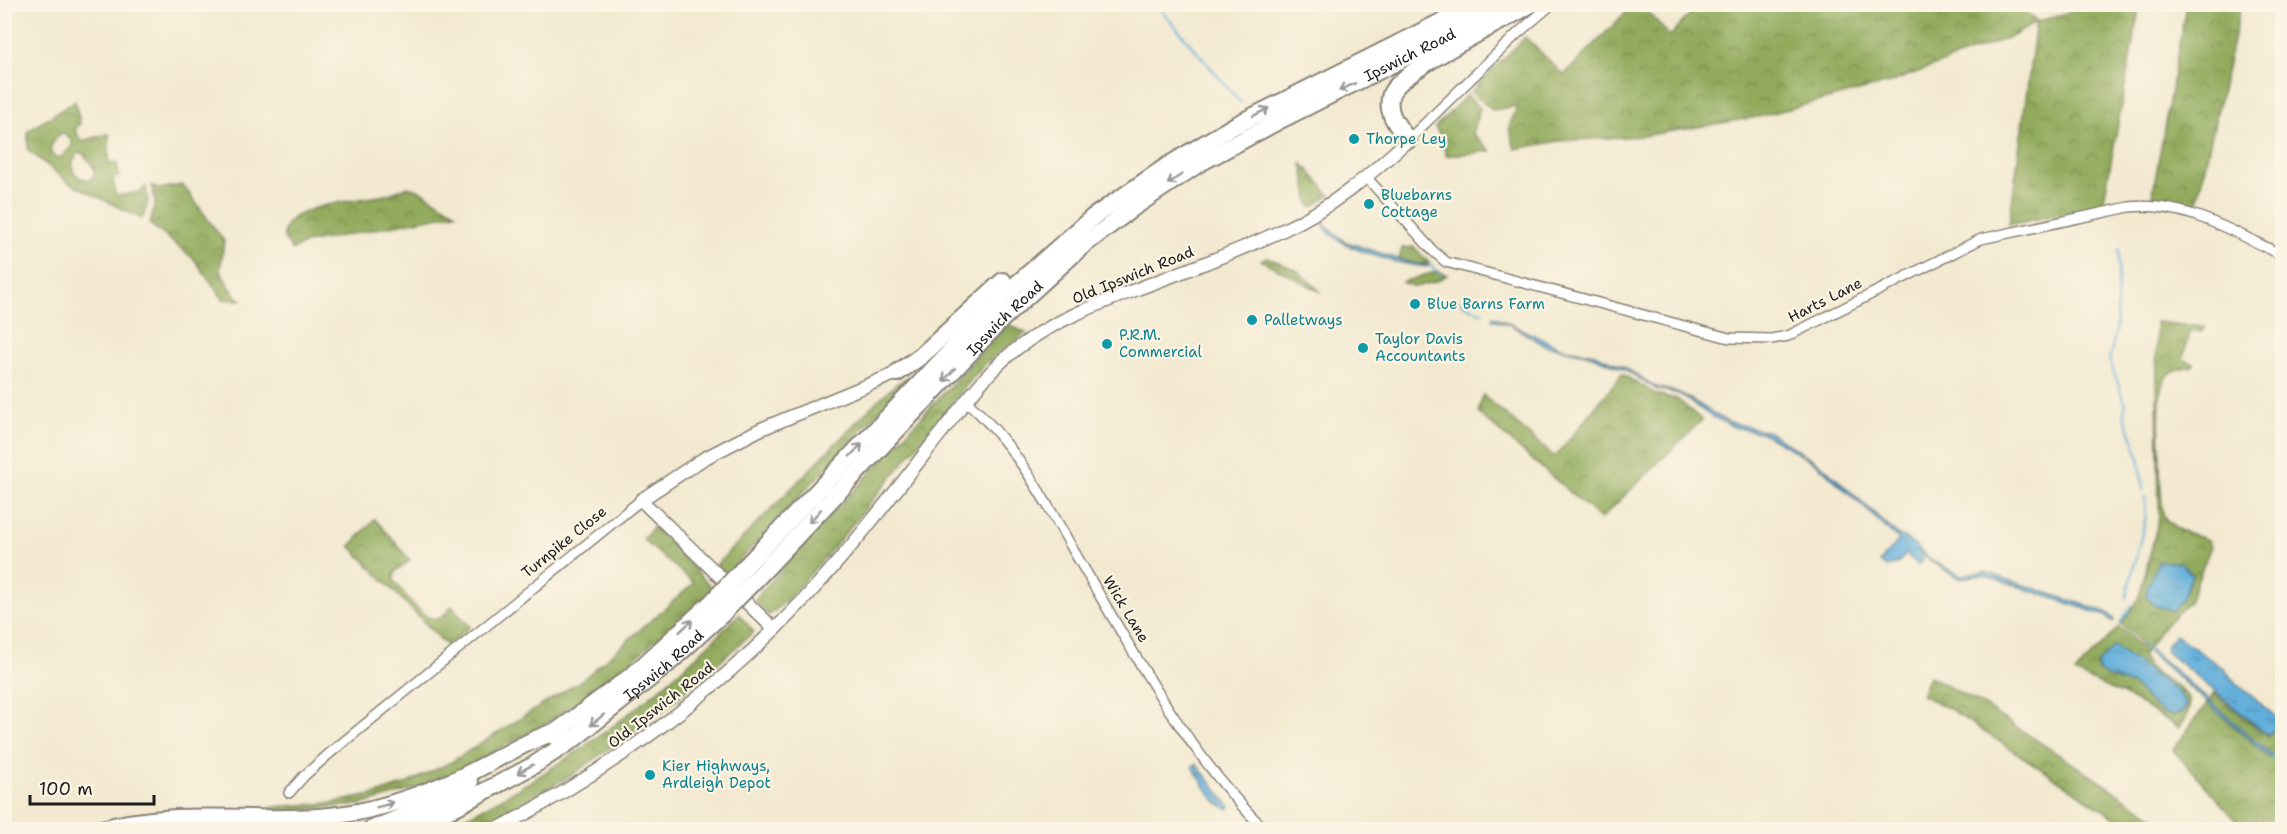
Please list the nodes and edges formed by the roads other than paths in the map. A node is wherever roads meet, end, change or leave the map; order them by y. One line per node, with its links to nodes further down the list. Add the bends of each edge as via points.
1 (1477, 4): 5 (highway, Ipswich Road, one-way to 1)
2 (1512, 4): 12 (highway, Ipswich Road, one-way to 12, via 1282,118 1198,164 1134,207 1081,247 1004,317)
3 (1531, 4): 6 (highway, via 1417,68 1397,84 1390,109)
4 (1552, 4): 6 (street, Old Ipswich Road)
5 (1232, 127): 9 (highway, via 1171,155 1098,204); 12 (highway, Ipswich Road, one-way to 5, via 987,313 1051,251 1136,186)
6 (1408, 140): 7 (street, Old Ipswich Road)
7 (1367, 178): 8 (street, Harts Lane, via 1446,262 1729,338 1788,336 1981,239 2129,207 2176,209); 10 (street, Old Ipswich Road, via 1280,232 1058,322 995,367)
8 (2283, 255)
9 (897, 373): 11 (street, Turnpike Close, via 760,429 703,459)
10 (966, 401): 13 (street, Old Ipswich Road, via 844,555); 20 (street, Wick Lane, via 1004,438 1167,706)
11 (641, 500): 13 (street); 15 (street, Turnpike Close, via 330,753)
12 (749, 574): 14 (highway, Ipswich Road, bridge, via 664,667)
13 (774, 629): 19 (street, Old Ipswich Road, via 642,743)
14 (567, 734): 16 (highway, one-way to 14, via 177,817 302,818 358,812 462,777 534,738); 17 (highway, via 429,806); 18 (highway, one-way to 18, via 524,770)
15 (289, 793)
16 (98, 830)
17 (370, 830)
18 (412, 830)
19 (495, 830)
20 (1265, 830)

